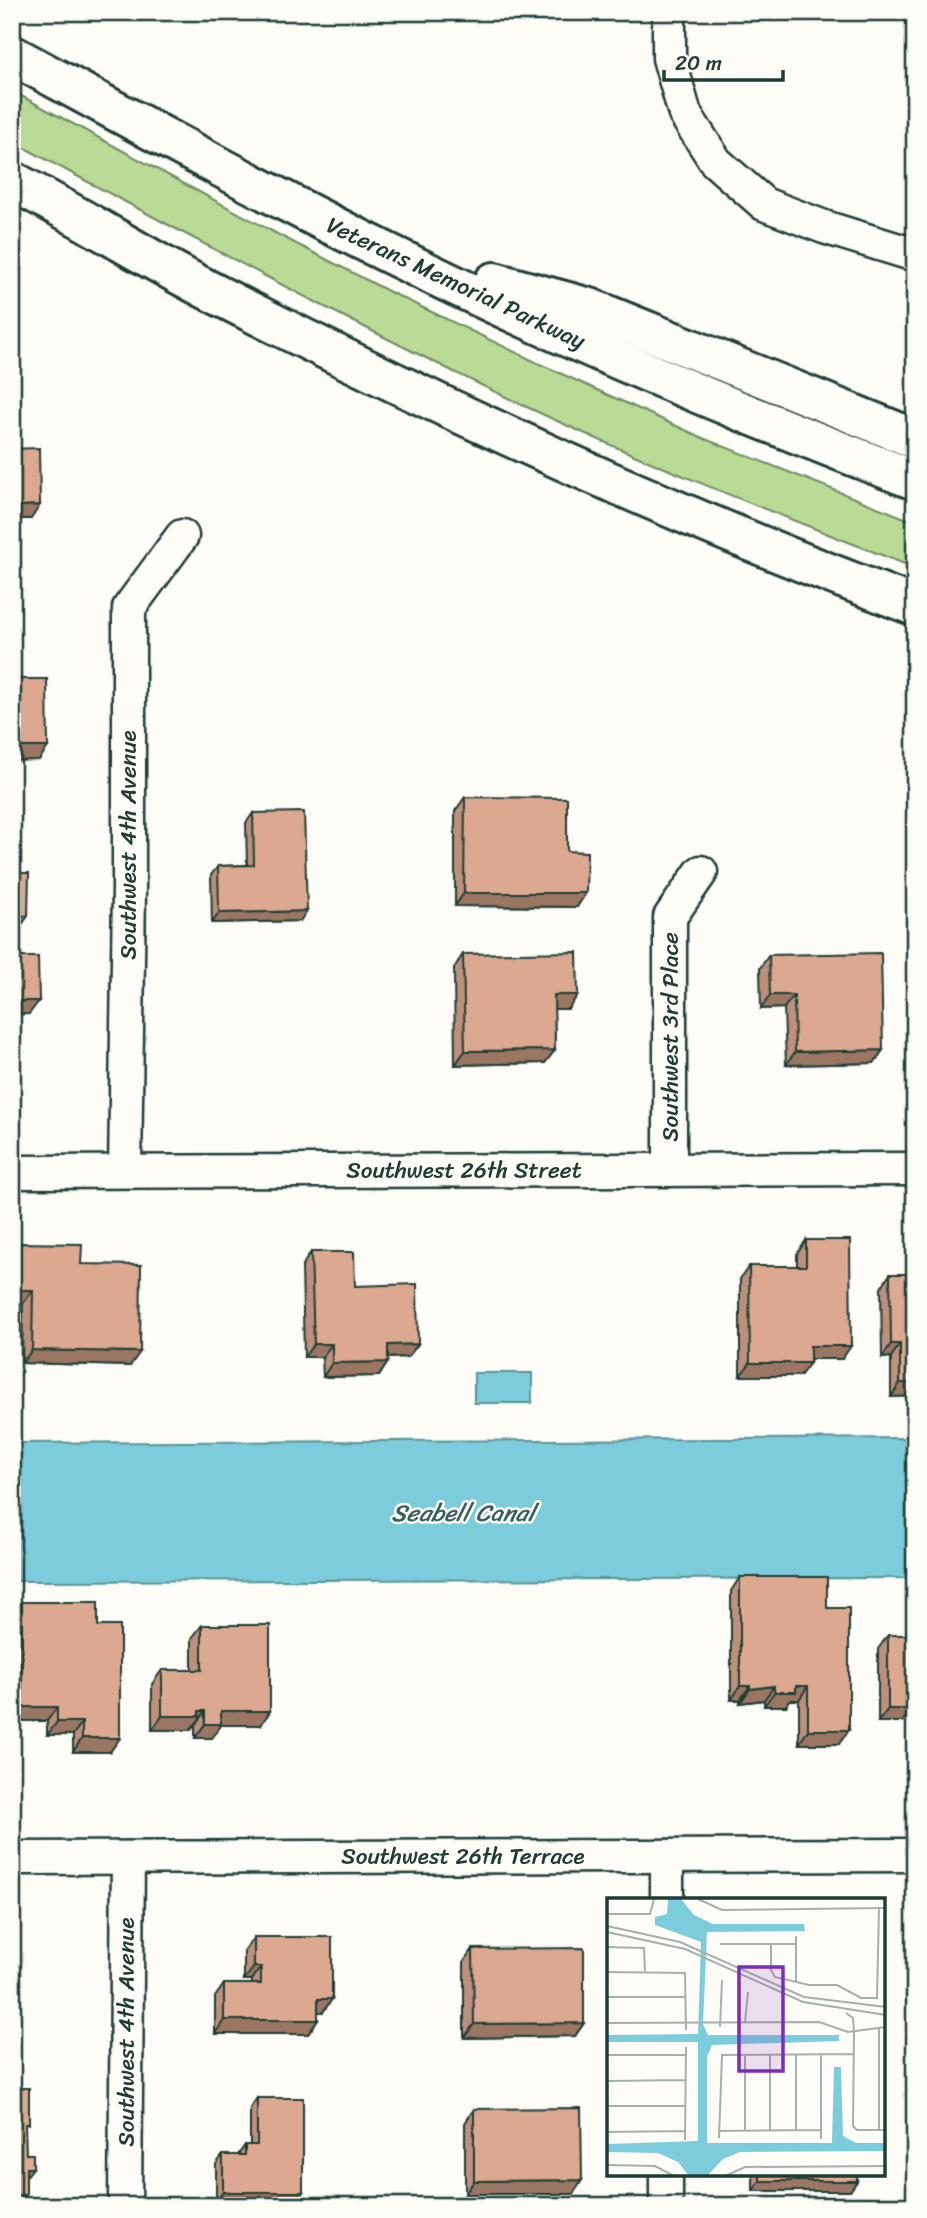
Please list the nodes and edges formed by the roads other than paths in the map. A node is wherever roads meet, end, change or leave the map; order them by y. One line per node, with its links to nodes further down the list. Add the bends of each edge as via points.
1 (669, 12): 5 (street, via 669,58 685,114 716,162 764,204)
2 (12, 55): 4 (highway, Veterans Memorial Parkway)
3 (12, 181): 9 (highway, via 204,288 367,368 651,501)
4 (387, 253): 6 (highway, via 590,308); 7 (highway, Veterans Memorial Parkway, via 773,426)
5 (915, 255)
6 (915, 439)
7 (915, 480)
8 (182, 536): 13 (street, Southwest 4th Avenue, via 129,608)
9 (915, 606)
10 (701, 872): 12 (street, Southwest 3rd Place, via 670,917)
11 (915, 1169): 12 (street, Southwest 26th Street)
12 (670, 1170): 13 (street, Southwest 26th Street)
13 (125, 1171): 14 (street, Southwest 26th Street)
14 (12, 1172)
15 (915, 1855): 16 (street, Southwest 26th Terrace)
16 (667, 1856): 18 (street, Southwest 26th Terrace); 19 (street)
17 (12, 1858): 18 (street, Southwest 26th Terrace)
18 (128, 1858): 21 (street, Southwest 4th Avenue)
19 (667, 1898)
20 (666, 2176): 22 (street)
21 (125, 2206)
22 (666, 2206)

